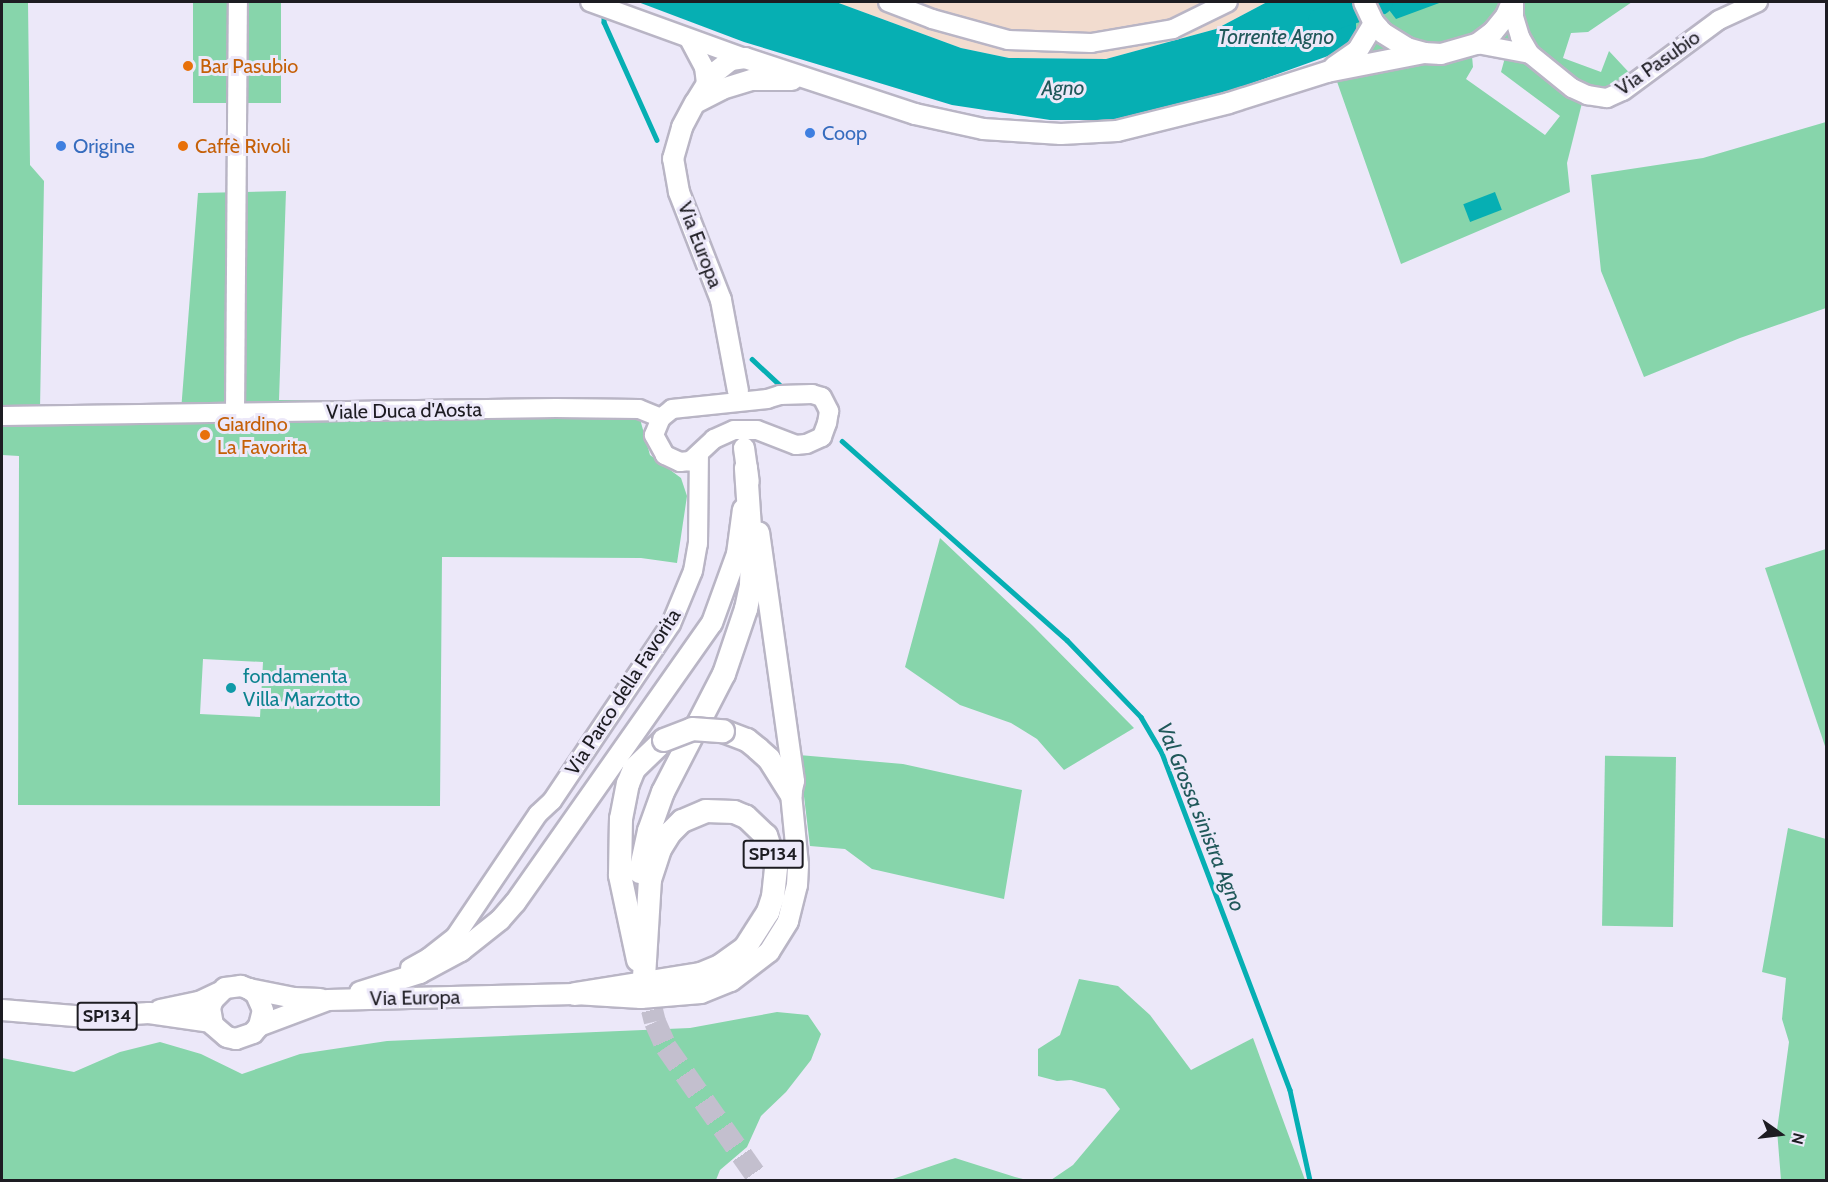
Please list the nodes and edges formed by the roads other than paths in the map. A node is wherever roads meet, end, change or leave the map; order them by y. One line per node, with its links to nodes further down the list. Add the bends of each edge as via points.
1 (238, 2): 19 (street)
2 (591, 2): 9 (street)
3 (888, 2): 4 (street, via 1008,40 1091,43 1173,29)
4 (1228, 2)
5 (1364, 2): 8 (main road)
6 (1513, 2): 10 (main road, via 1493,32); 12 (street, Via Pasubio, via 1520,37)
7 (1758, 2): 12 (street, Via Pasubio, via 1719,20 1623,91 1606,98 1572,88)
8 (1374, 23): 11 (main road, via 1395,41); 14 (main road, via 1358,50)
9 (689, 39): 13 (street); 16 (street, via 704,67)
10 (1477, 44): 11 (main road, via 1454,52); 12 (street, Via Pasubio)
11 (1424, 53): 14 (main road)
12 (1530, 54)
13 (745, 58): 15 (main road); 16 (main road, Via Europa, via 721,66)
14 (1327, 72): 15 (main road, via 1173,119 1117,131 1061,134 983,129 915,114)
15 (810, 81): 17 (main road, via 752,80)
16 (706, 84): 17 (main road, Via Europa)
17 (695, 103): 18 (main road, Via Europa, via 677,143 674,173 721,300)
18 (738, 391)
19 (235, 414): 20 (street, Viale Duca d'Aosta); 21 (street, Viale Duca d'Aosta, via 639,409)
20 (2, 416)
21 (661, 418): 22 (street, via 654,435 665,455 680,462); 22 (street, via 672,409 780,395 822,397 829,411 823,434 814,441 796,444 757,430 734,430 714,439)
22 (699, 455): 27 (street, Via Parco della Favorita, via 698,544 693,571 675,615 552,801 538,814 455,936 428,958)
23 (745, 458): 24 (main road, via 762,547 794,781); 25 (highway, via 751,585 724,674 663,792 649,831 641,861 636,916); 27 (main road, via 737,554 712,622 532,880 500,920 461,951 420,973)
24 (791, 794): 25 (highway, SP134, bridge, via 758,748 723,731 692,729 664,740 634,769 621,819 620,874); 29 (main road, SP134, via 797,885 788,921 769,952 731,981 701,993 641,998)
25 (644, 978): 29 (highway, SP134, via 650,879 670,833 682,821 706,811 727,811 746,818 766,836 776,866 768,912 745,948 701,974)
26 (249, 988): 28 (main road, Via Europa / SP134, via 233,986); 30 (main road, via 294,998); 34 (main road, via 263,1010)
27 (365, 990): 30 (main road)
28 (218, 993): 32 (main road, Via Europa / SP134, via 199,1002); 33 (main road, via 210,1008)
29 (575, 994): 30 (main road, Via Europa / SP134)
30 (328, 1000): 34 (main road, Via Europa / SP134)
31 (2, 1010): 32 (main road, Via Europa / SP134, via 87,1017)
32 (148, 1013): 33 (main road, Via Europa / SP134)
33 (211, 1022): 34 (main road, Via Europa / SP134, via 219,1032 236,1039 253,1033)
34 (259, 1026)

